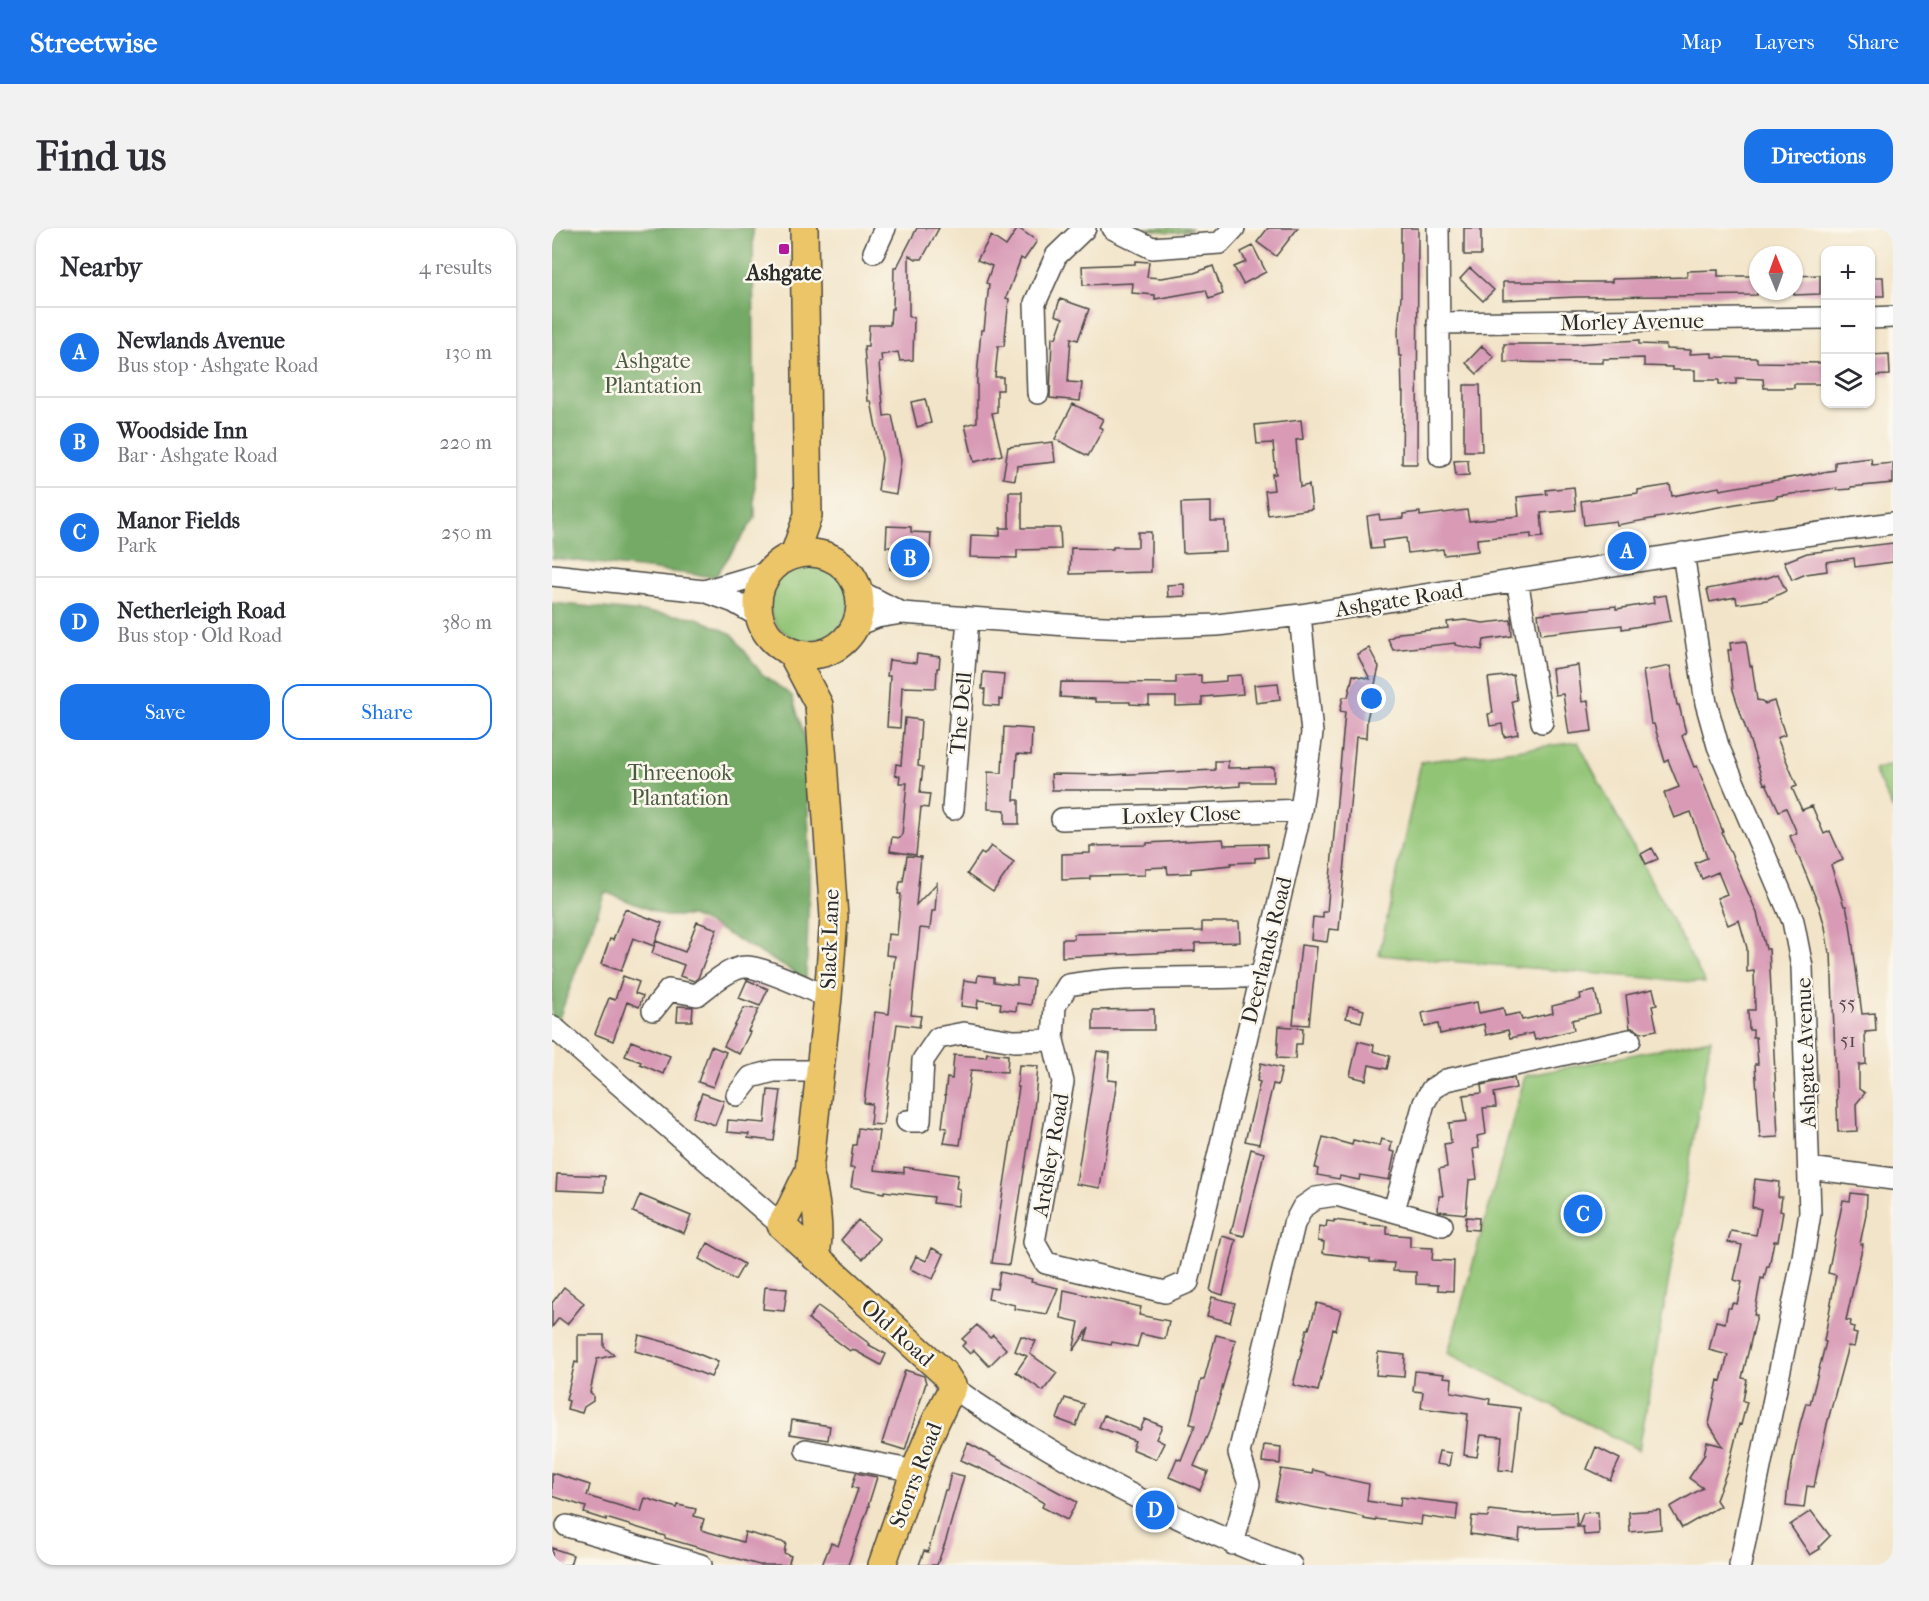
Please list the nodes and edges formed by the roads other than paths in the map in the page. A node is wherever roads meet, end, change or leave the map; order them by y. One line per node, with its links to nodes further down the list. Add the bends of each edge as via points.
1 (804, 228): 14 (main road)
2 (885, 228): 7 (street)
3 (1085, 228): 12 (street, via 1056,256 1035,303)
4 (1112, 228): 5 (street, via 1152,248 1220,243)
5 (1234, 228)
6 (1438, 228): 11 (street)
7 (874, 252)
8 (1893, 317): 10 (street)
9 (1821, 318): 11 (street, Morley Avenue)
10 (1875, 318)
11 (1438, 323): 13 (street)
12 (1038, 393)
13 (1440, 456)
14 (808, 515): 17 (main road); 18 (main road)
15 (1893, 523): 16 (street, Ashgate Road)
16 (1683, 553): 21 (street, Ashgate Road); 44 (street, Ashgate Avenue, via 1706,703 1718,746 1793,921 1802,967)
17 (794, 555): 18 (main road); 19 (main road)
18 (825, 555): 23 (main road, via 846,569)
19 (769, 572): 22 (street); 26 (main road, via 758,601)
20 (552, 575): 22 (street)
21 (1517, 580): 25 (street, Ashgate Road); 31 (street)
22 (705, 591): 26 (street)
23 (859, 591): 24 (street, Ashgate Road); 28 (main road, via 860,602)
24 (902, 613): 27 (street, Ashgate Road); 28 (street, Ashgate Road, via 877,617)
25 (1300, 615): 27 (street, Ashgate Road, via 1217,625 1131,628); 33 (street, Deerlands Road, via 1312,733)
26 (760, 617): 29 (main road, via 771,638)
27 (968, 618): 32 (street, The Dell)
28 (848, 635): 29 (main road, via 829,651); 30 (main road, Slack Lane)
29 (791, 652): 30 (main road, Slack Lane)
30 (819, 705): 36 (main road, Slack Lane, via 834,917)
31 (1542, 722)
32 (952, 809)
33 (1301, 810): 34 (street, Loxley Close); 35 (street, Deerlands Road)
34 (1062, 819)
35 (1260, 976): 39 (street, Ardsley Road, via 1101,980 1068,985 1055,1006); 51 (street, Deerlands Road)
36 (828, 997): 37 (street, via 745,966 719,977 698,995 669,990); 41 (main road, Slack Lane)
37 (653, 1010)
38 (552, 1026): 48 (street, Old Road)
39 (1053, 1040): 43 (street, via 1014,1041 964,1033 938,1038 923,1060 920,1121); 51 (street, Ardsley Road, via 1064,1082 1034,1242 1046,1263 1166,1292)
40 (1630, 1040): 47 (street, via 1597,1040 1446,1080 1432,1089 1424,1103)
41 (819, 1071): 42 (street, via 774,1071 751,1077); 45 (main road, Slack Lane)
42 (737, 1095)
43 (908, 1121)
44 (1809, 1168): 46 (street); 60 (street, Ashgate Avenue, via 1810,1213 1803,1257)
45 (809, 1171): 48 (main road, Slack Lane); 50 (main road, Slack Lane, via 815,1193 819,1246)
46 (1893, 1179)
47 (1394, 1210): 49 (street); 56 (street, via 1336,1195 1316,1198 1303,1207 1294,1224 1239,1453 1250,1484)
48 (781, 1225): 50 (main road, Old Road)
49 (1442, 1225)
50 (815, 1257): 52 (main road, Old Road, via 944,1373)
51 (1188, 1282)
52 (953, 1387): 54 (main road, Storrs Road); 56 (street, Old Road, via 982,1409 1105,1483)
53 (806, 1450): 54 (street)
54 (915, 1471): 58 (main road, Storrs Road)
55 (567, 1526): 57 (street)
56 (1233, 1544): 59 (street, Old Road)
57 (700, 1565)
58 (882, 1565)
59 (1291, 1565)
60 (1740, 1565)

